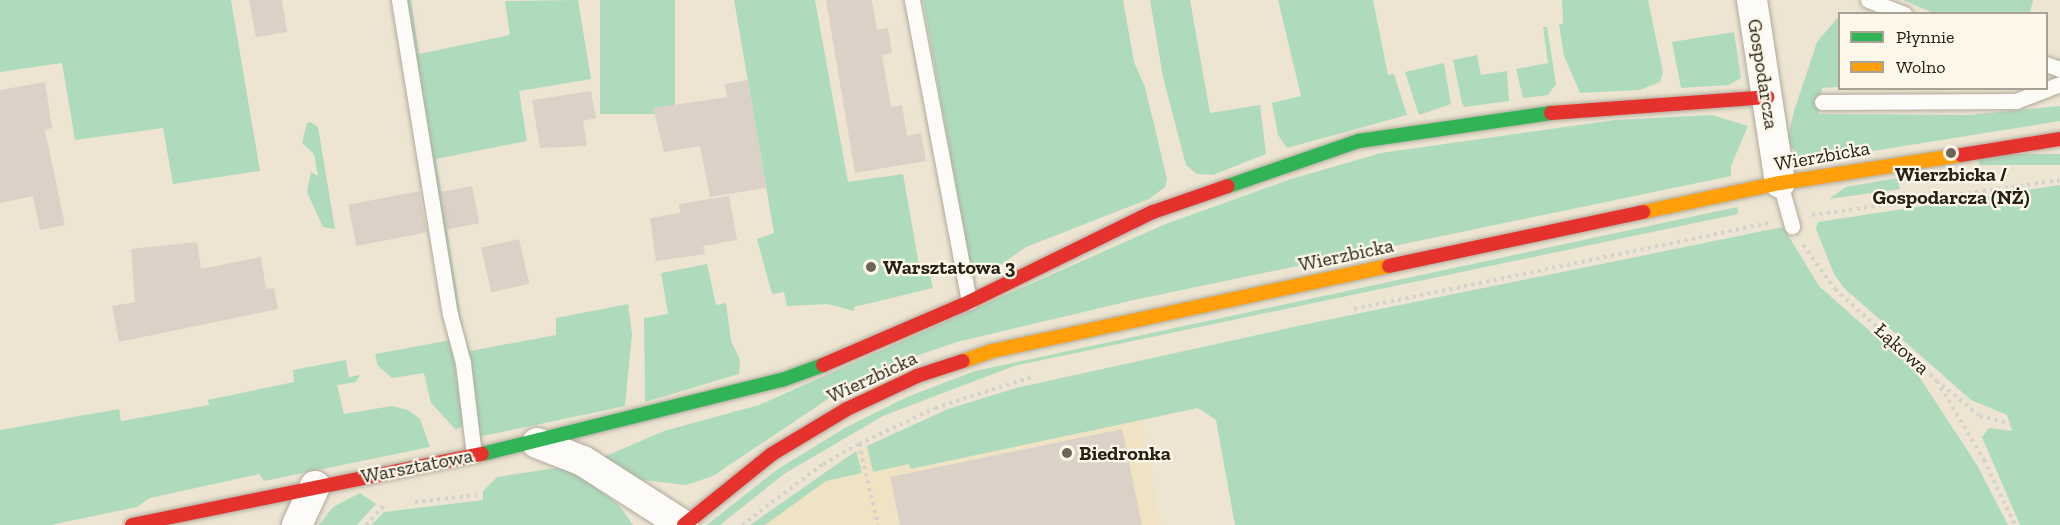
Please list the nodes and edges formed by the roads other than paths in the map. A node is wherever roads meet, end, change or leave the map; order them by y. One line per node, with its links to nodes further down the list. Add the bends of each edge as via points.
1 (399, 0): 15 (lane, via 450,314 463,363)
2 (912, 0): 13 (lane)
3 (1752, 0): 4 (lane); 8 (street, Gospodarcza)
4 (1760, 0)
5 (1868, 0): 6 (lane)
6 (1899, 12)
7 (2044, 90): 9 (lane, via 2016,100)
8 (1767, 98): 11 (street, Gospodarcza); 13 (street, Warsztatowa, via 1577,109 1359,141 1153,212)
9 (1822, 102)
10 (2060, 139): 11 (street, Wierzbicka)
11 (1780, 183): 12 (lane); 22 (street, Wierzbicka, via 955,361 883,391 806,432 745,474)
12 (1791, 223)
13 (969, 302): 14 (street, Warsztatowa, via 804,373)
14 (537, 443): 15 (street, Warsztatowa); 22 (street, via 591,465)
15 (474, 455): 16 (street, Warsztatowa)
16 (315, 486): 17 (street, Warsztatowa); 21 (street)
17 (264, 497): 18 (street, Warsztatowa); 20 (street)
18 (230, 515): 19 (street, Warsztatowa)
19 (132, 525)
20 (282, 525)
21 (297, 525)
22 (683, 525)

